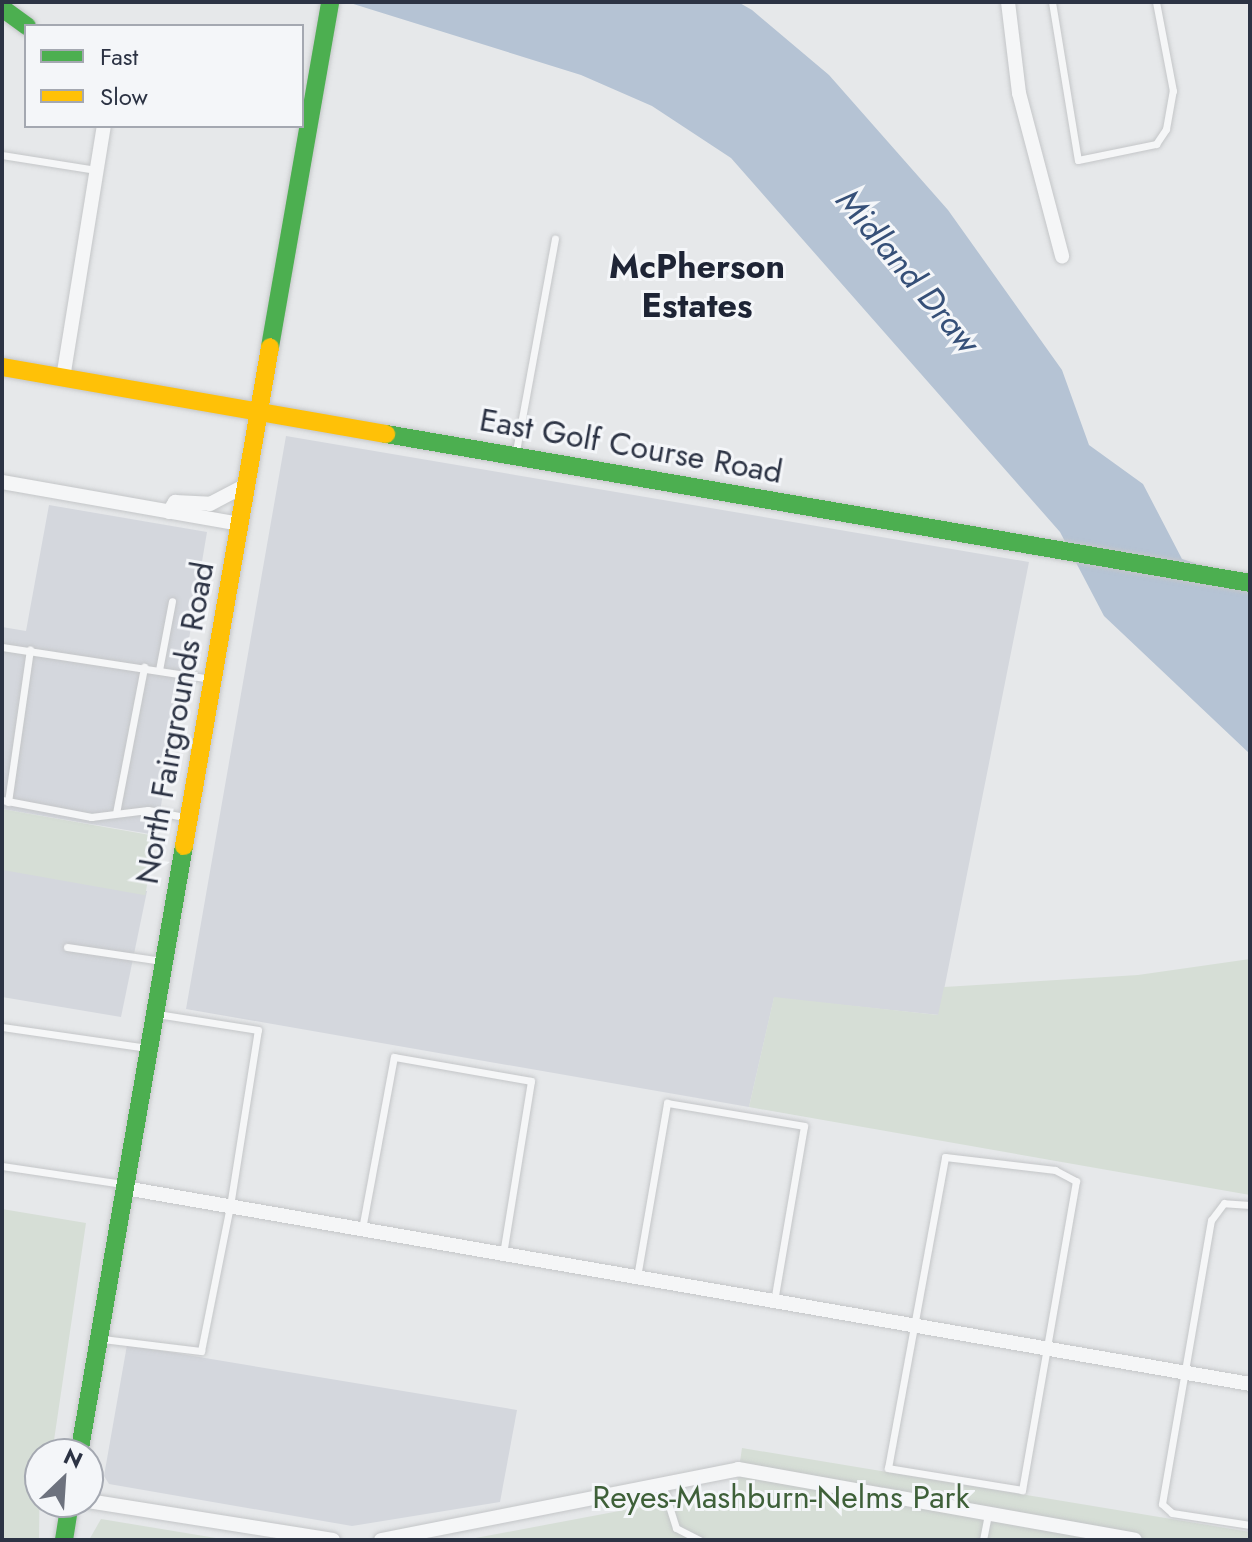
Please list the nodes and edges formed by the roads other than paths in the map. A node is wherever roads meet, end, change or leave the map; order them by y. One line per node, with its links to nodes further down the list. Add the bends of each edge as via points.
1 (330, 2): 7 (main road, North Fairgrounds Road)
2 (1008, 2): 13 (street, via 1019,93)
3 (1052, 2): 4 (lane, via 1078,160 1156,144 1166,129 1173,91)
4 (1156, 2)
5 (2, 8): 6 (main road)
6 (24, 24)
7 (306, 115)
8 (104, 128): 11 (street)
9 (304, 128): 16 (main road, North Fairgrounds Road)
10 (2, 155): 11 (lane)
11 (96, 170): 15 (street)
12 (555, 239): 17 (lane)
13 (1062, 256)
14 (2, 367): 15 (main road, East Golf Course Road)
15 (63, 378): 16 (main road, East Golf Course Road)
16 (258, 413): 17 (main road, East Golf Course Road); 19 (main road, North Fairgrounds Road)
17 (514, 457): 22 (main road, East Golf Course Road)
18 (2, 482): 20 (street)
19 (246, 485): 20 (street, via 210,504 175,502); 21 (main road, North Fairgrounds Road)
20 (169, 512): 21 (street)
21 (239, 524): 28 (main road, North Fairgrounds Road)
22 (1250, 583)
23 (172, 601): 27 (lane)
24 (2, 647): 25 (lane)
25 (30, 650): 26 (lane); 29 (lane)
26 (144, 667): 27 (lane); 30 (lane)
27 (159, 670): 28 (lane)
28 (212, 679): 31 (main road, North Fairgrounds Road)
29 (5, 801): 30 (lane, via 91,817)
30 (116, 813): 31 (lane)
31 (189, 817): 33 (main road, North Fairgrounds Road)
32 (67, 947): 33 (lane)
33 (164, 961): 34 (main road, North Fairgrounds Road)
34 (155, 1013): 36 (main road, North Fairgrounds Road); 40 (lane, via 258,1030)
35 (2, 1027): 36 (lane)
36 (149, 1049): 38 (main road, North Fairgrounds Road)
37 (2, 1166): 38 (lane)
38 (125, 1186): 40 (street); 46 (main road, North Fairgrounds Road)
39 (1250, 1205): 48 (lane, via 1224,1203 1214,1211)
40 (230, 1206): 41 (street); 46 (lane, via 201,1351)
41 (362, 1229): 42 (street); 42 (lane, via 394,1057 425,1062 531,1081)
42 (503, 1253): 43 (street)
43 (637, 1277): 44 (street); 44 (lane, via 667,1103 804,1126)
44 (774, 1301): 45 (street)
45 (910, 1325): 47 (street); 47 (lane, via 888,1468 1022,1490); 47 (lane, via 945,1157 1055,1170 1072,1176 1077,1188)
46 (99, 1339): 50 (main road, North Fairgrounds Road)
47 (1048, 1349): 48 (street)
48 (1184, 1372): 49 (street); 55 (lane, via 1163,1508)
49 (1250, 1384)
50 (82, 1438)
51 (663, 1487): 53 (street, via 738,1469); 58 (street); 59 (lane, via 676,1528)
52 (104, 1504): 57 (street)
53 (988, 1512): 60 (lane); 61 (street)
54 (67, 1518): 56 (main road)
55 (1250, 1525)
56 (64, 1540)
57 (333, 1540)
58 (381, 1540)
59 (700, 1540)
60 (983, 1540)
61 (1135, 1540)

